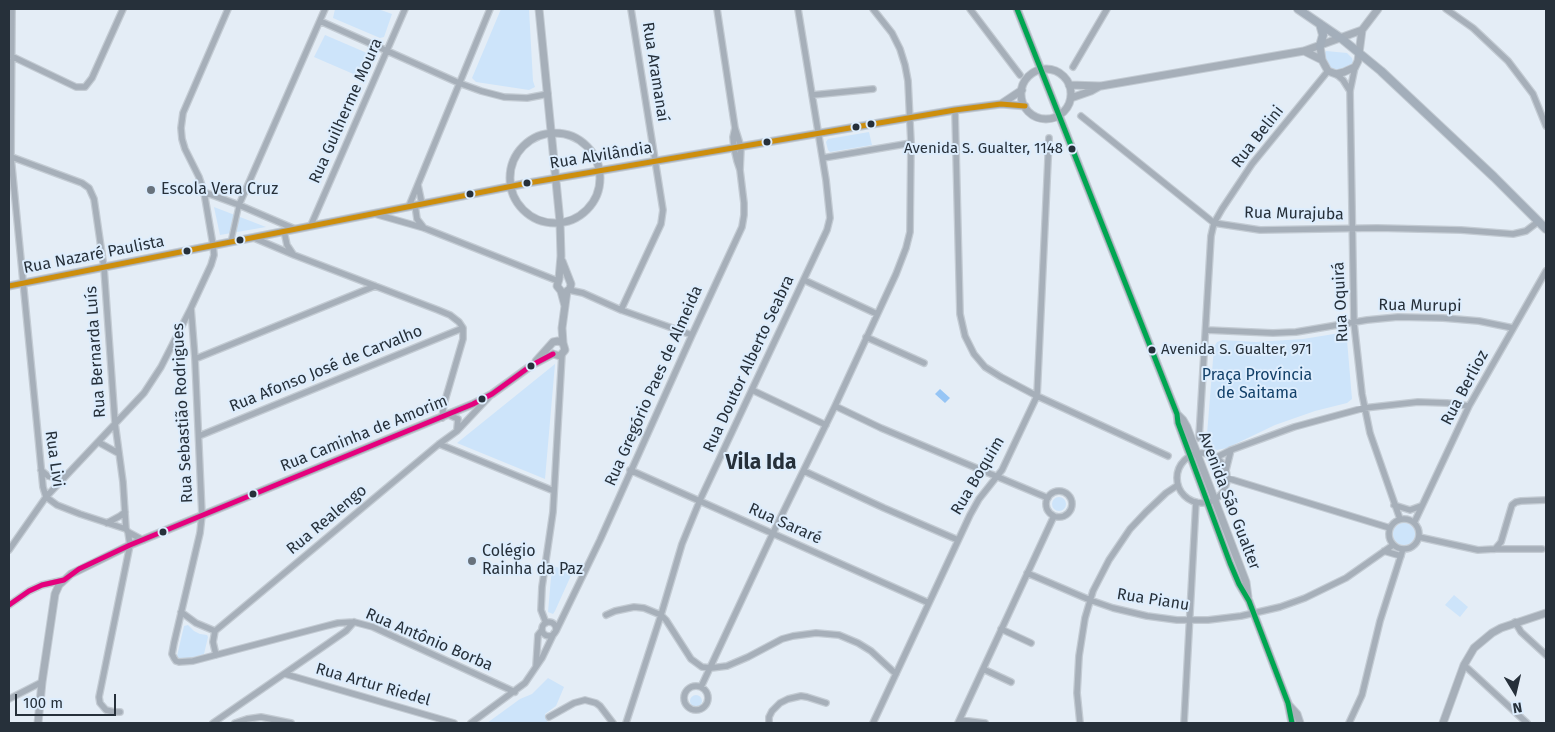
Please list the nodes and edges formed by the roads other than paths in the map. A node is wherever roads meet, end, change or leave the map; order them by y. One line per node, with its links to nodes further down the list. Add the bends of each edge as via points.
1 (12, 9): 26 (street, Rua Livi)
2 (123, 9): 26 (street, via 85,87 76,87)
3 (228, 9): 62 (street, Rua Sebastião Rodrigues, via 183,113 181,128 182,139)
4 (325, 9): 18 (street)
5 (406, 9): 23 (street, Rua Guilherme Moura)
6 (490, 9): 34 (street)
7 (539, 9): 40 (street)
8 (631, 9): 57 (street, Rua Aramanaí)
9 (717, 9): 54 (street, Rua Gregório Paes de Almeida)
10 (798, 9): 41 (street, Rua Doutor Alberto Seabra)
11 (873, 9): 48 (street, via 892,33 902,54 908,81)
12 (970, 9): 33 (street)
13 (1017, 9): 30 (street, Avenida São Gualter)
14 (1107, 9): 28 (street)
15 (1298, 9): 19 (main road)
16 (1378, 9): 20 (street)
17 (1446, 9): 49 (street, via 1473,28 1508,61 1533,94)
18 (320, 21): 23 (street); 63 (street)
19 (1320, 24): 21 (main road); 22 (main road, via 1323,36)
20 (1362, 30): 21 (street); 25 (street)
21 (1342, 39): 22 (street); 25 (main road)
22 (1320, 46): 24 (street); 27 (street)
23 (387, 51): 34 (street); 69 (street, Rua Guilherme Moura)
24 (1304, 52): 27 (street); 36 (street)
25 (1359, 53): 29 (street); 66 (main road)
26 (10, 56): 55 (street, Rua Livi)
27 (1322, 60): 31 (street)
28 (1073, 67)
29 (1356, 67): 32 (street); 39 (street, Rua Oquirá)
30 (1040, 70): 35 (street, via 1055,71); 38 (street, via 1028,77); 46 (street, Avenida São Gualter)
31 (1328, 71): 32 (street); 68 (street, Rua Belini, via 1252,164)
32 (1336, 74): 39 (street)
33 (1020, 75)
34 (459, 83): 40 (street, via 504,97 527,98); 60 (street)
35 (1069, 85): 36 (street); 42 (street)
36 (1101, 86): 42 (street)
37 (873, 89): 41 (street)
38 (1022, 90): 43 (street); 44 (street)
39 (1350, 91): 72 (street, Rua Oquirá)
40 (548, 94): 50 (street)
41 (812, 95): 51 (street, Rua Doutor Alberto Seabra)
42 (1071, 98): 46 (street)
43 (1001, 104): 44 (street); 45 (street, Rua Alvilândia)
44 (1024, 106): 46 (street, via 1039,118)
45 (954, 110): 48 (street, Rua Alvilândia); 103 (street, via 960,314 965,336 984,367)
46 (1058, 116): 119 (street, Avenida São Gualter)
47 (1081, 116): 68 (street)
48 (910, 118): 51 (street, Rua Alvilândia); 53 (street)
49 (1546, 126)
50 (551, 133): 58 (street, via 577,138 596,158); 59 (street); 61 (street, via 528,142 517,154 511,169)
51 (818, 133): 54 (street, Rua Alvilândia); 56 (street, Rua Doutor Alberto Seabra)
52 (1049, 138): 103 (street, Rua Boquim)
53 (911, 143): 56 (street); 88 (street, via 910,232 904,255)
54 (738, 148): 57 (street, Rua Alvilândia); 93 (street, Rua Gregório Paes de Almeida, via 744,203 742,227)
55 (10, 157): 79 (street, Rua Bernarda Luís, via 89,188 94,199); 82 (street, Rua Livi)
56 (823, 158): 81 (street, Rua Doutor Alberto Seabra, via 830,218)
57 (655, 162): 58 (street, Rua Alvilândia); 87 (street, Rua Aramanaí, via 662,217)
58 (600, 170): 59 (street, Rua Alvilândia); 67 (street, via 599,189 591,205 577,217)
59 (555, 178): 61 (street, Rua Alvilândia); 67 (street)
60 (418, 185): 64 (street); 64 (street)
61 (511, 186): 64 (street, Rua Alvilândia); 67 (street, via 520,206 528,214 548,222)
62 (204, 192): 63 (street); 77 (street, Rua Sebastião Rodrigues)
63 (239, 205): 71 (street); 76 (street)
64 (416, 205): 65 (street, Rua Alvilândia); 70 (street, via 417,219)
65 (371, 213): 69 (street, Rua Alvilândia); 70 (street)
66 (1539, 221): 72 (street, Rua Murajuba, via 1526,231 1513,234); 73 (main road)
67 (560, 222): 83 (street)
68 (1214, 223): 72 (street, Rua Murajuba, via 1260,230); 92 (street)
69 (311, 225): 71 (street, Rua Alvilândia)
70 (424, 228): 83 (street)
71 (295, 229): 74 (street, Rua Alvilândia)
72 (1351, 229): 89 (street, Rua Oquirá)
73 (1546, 229)
74 (284, 231): 75 (street, Rua Alvilândia); 78 (street, via 287,245)
75 (254, 238): 76 (street, Rua Alvilândia); 78 (street)
76 (231, 241): 77 (street, Rua Alvilândia)
77 (213, 245): 79 (street, Rua Nazaré Paulista); 86 (street, Rua Sebastião Rodrigues, via 211,265)
78 (294, 255): 85 (street)
79 (104, 268): 82 (street, Rua Nazaré Paulista); 110 (street, Rua Bernarda Luís)
80 (1546, 271): 91 (street, Rua Berlioz)
81 (804, 280): 88 (street); 101 (street, Rua Doutor Alberto Seabra)
82 (22, 283): 84 (street, Rua Nazaré Paulista); 122 (street, Rua Livi)
83 (564, 285): 87 (street); 95 (street)
84 (9, 286)
85 (375, 286): 90 (street, via 450,315); 98 (street)
86 (191, 308): 98 (street, Rua Sebastião Rodrigues); 110 (street, via 154,380)
87 (621, 310): 93 (street)
88 (877, 314): 94 (street)
89 (1354, 323): 91 (street, Rua Murupi, via 1398,317 1443,318); 92 (street, Rua Murupi, via 1296,332); 107 (street, Rua Oquirá)
90 (463, 328): 104 (street, via 461,349); 113 (street, Rua Afonso José de Carvalho)
91 (1513, 328): 106 (street, Rua Berlioz)
92 (1206, 330): 114 (street)
93 (692, 335): 123 (street, Rua Gregório Paes de Almeida)
94 (866, 337): 99 (street); 105 (street)
95 (560, 342): 96 (street, via 553,342); 97 (street, via 565,347)
96 (550, 346): 97 (street); 100 (street, Rua Caminha de Amorim)
97 (557, 355): 100 (street, Rua Caminha de Amorim); 130 (street, via 560,374)
98 (196, 359): 113 (street, Rua Sebastião Rodrigues)
99 (924, 363)
100 (532, 365): 102 (street, Rua Caminha de Amorim)
101 (752, 390): 111 (street); 133 (street, Rua Doutor Alberto Seabra)
102 (492, 394): 108 (street, Rua Caminha de Amorim); 112 (street, Rua Realengo)
103 (1038, 396): 120 (street); 126 (street, Rua Boquim)
104 (444, 404): 108 (street); 109 (street)
105 (835, 406): 111 (street); 126 (street)
106 (1469, 406): 107 (street, via 1418,402); 138 (street, Rua Berlioz)
107 (1364, 408): 117 (street, via 1294,427); 137 (street, Rua Oquirá)
108 (457, 411): 109 (street, Rua Caminha de Amorim)
109 (446, 416): 112 (street, via 458,419); 140 (street, Rua Caminha de Amorim)
110 (115, 423): 115 (street); 118 (street, Rua Bernarda Luís)
111 (826, 425): 125 (street)
112 (457, 431): 116 (street, Rua Realengo)
113 (199, 436): 140 (street, Rua Sebastião Rodrigues)
114 (1199, 438)
115 (98, 442): 118 (street); 128 (street)
116 (439, 444): 130 (street); 176 (street, Rua Realengo)
117 (1231, 450): 121 (street); 124 (street)
118 (118, 453): 139 (street, Rua Bernarda Luís)
119 (1193, 454): 121 (street, via 1208,453); 129 (street, via 1180,466); 135 (street, Avenida São Gualter)
120 (1168, 456)
121 (1217, 457): 124 (street)
122 (40, 470): 128 (street); 131 (street, Rua Livi)
123 (630, 470): 133 (street, Rua Sararé); 164 (street, Rua Gregório Paes de Almeida)
124 (1226, 470): 127 (street)
125 (804, 471): 147 (street); 150 (street)
126 (997, 477): 132 (street); 150 (street, Rua Boquim, via 979,499)
127 (1227, 478): 135 (street, via 1224,490); 145 (street)
128 (62, 480): 131 (street)
129 (1178, 485): 136 (street, via 1184,496); 161 (street, via 1146,512 1118,546)
130 (554, 491): 173 (street, via 541,610)
131 (46, 497): 144 (street, Rua Livi, via 57,505); 155 (street)
132 (1048, 498): 141 (street, via 1048,510); 141 (street, via 1059,491 1070,498 1070,511 1063,516)
133 (700, 500): 147 (street, Rua Sararé); 169 (street, Rua Doutor Alberto Seabra, via 682,544)
134 (1546, 500): 154 (street, via 1521,501 1512,505 1501,542)
135 (1211, 501): 136 (street); 166 (street, Avenida São Gualter, via 1239,584)
136 (1196, 502): 170 (street)
137 (1394, 505): 138 (street, via 1410,510); 142 (street, Rua Oquirá)
138 (1421, 506): 143 (street, Rua Berlioz)
139 (126, 512): 144 (street); 146 (street, Rua Bernarda Luís)
140 (202, 515): 149 (street, Rua Caminha de Amorim); 165 (street, Rua Sebastião Rodrigues)
141 (1054, 516): 159 (street)
142 (1400, 519): 143 (street); 145 (street)
143 (1414, 522): 148 (street)
144 (107, 523): 146 (street, Rua Livi)
145 (1390, 528): 151 (street, via 1388,536)
146 (127, 530): 149 (street); 152 (street, Rua Bernarda Luís)
147 (773, 533): 162 (street, Rua Sararé); 183 (street)
148 (1419, 537): 153 (street, via 1414,546); 154 (street, via 1478,550)
149 (143, 540): 152 (street, Rua Caminha de Amorim)
150 (958, 540): 162 (street, Rua Boquim)
151 (1393, 544): 153 (street); 157 (street, Rua Pianu)
152 (130, 545): 160 (street, Rua Caminha de Amorim, via 79,569); 194 (street, via 99,697 103,707)
153 (1403, 549): 158 (street)
154 (1495, 549): 156 (street)
155 (9, 550)
156 (1542, 550)
157 (1384, 551): 158 (street); 166 (street, Rua Pianu, via 1321,591 1280,607)
158 (1401, 556): 197 (street, via 1380,621 1362,695)
159 (1028, 573): 161 (street, Rua Pianu); 174 (street)
160 (64, 580): 163 (street, Rua Caminha de Amorim, via 42,585); 187 (street, via 55,594)
161 (1090, 600): 170 (street, Rua Pianu, via 1126,612); 209 (street, via 1080,642 1077,706)
162 (929, 603): 186 (street, Rua Boquim)
163 (9, 604)
164 (565, 609): 173 (street, Rua Gregório Paes de Almeida); 177 (street, Rua Gregório Paes de Almeida)
165 (181, 612): 176 (street); 179 (street, Rua Sebastião Rodrigues, via 172,651 176,661 188,662)
166 (1253, 613): 170 (street, Rua Pianu); 193 (street, Avenida São Gualter)
167 (1546, 614): 172 (street)
168 (606, 615): 169 (street, via 634,607)
169 (661, 615): 183 (street, via 691,659 702,667); 205 (street, Rua Doutor Alberto Seabra)
170 (1190, 620): 210 (street)
171 (354, 622): 179 (street, via 338,623); 185 (street, Rua Antônio Borba); 190 (street, Rua Antônio Borba, via 373,627)
172 (1514, 622): 180 (street); 181 (street, via 1482,641)
173 (549, 623): 175 (street, Rua Gregório Paes de Almeida); 177 (street, via 554,625)
174 (1001, 629): 178 (street); 184 (street)
175 (542, 630): 177 (street, via 547,636); 182 (street, via 538,635)
176 (215, 631): 179 (street)
177 (555, 632): 182 (street, Rua Gregório Paes de Almeida)
178 (1031, 643)
179 (216, 655)
180 (1546, 655)
181 (1464, 665): 213 (street); 214 (street)
182 (536, 667): 190 (street, Rua Gregório Paes de Almeida, via 531,677)
183 (711, 668): 186 (street, via 735,663 788,638 816,633 839,635 858,643); 189 (street)
184 (983, 669): 188 (street); 196 (street)
185 (285, 674): 199 (street, Rua Antônio Borba); 202 (street, Rua Artur Riedel)
186 (896, 674): 207 (street, Rua Boquim)
187 (42, 682): 191 (street); 198 (street)
188 (1011, 682)
189 (702, 687): 189 (street, via 691,687 685,694 686,703 692,709 702,708 707,701)
190 (515, 692): 203 (street)
191 (9, 698)
192 (826, 703): 206 (street, via 807,697 788,699 772,711)
193 (1288, 703): 211 (street, Avenida São Gualter); 212 (street, Avenida São Gualter)
194 (120, 712)
195 (549, 717): 204 (street, via 585,700 600,706)
196 (959, 722): 208 (street)
197 (1350, 722)
198 (38, 723)
199 (213, 723)
200 (235, 723): 201 (street, via 261,717)
201 (291, 723)
202 (454, 723)
203 (471, 723)
204 (613, 723)
205 (626, 723)
206 (769, 723)
207 (874, 723)
208 (985, 723)
209 (1080, 723)
210 (1184, 723)
211 (1292, 723)
212 (1300, 723)
213 (1443, 723)
214 (1527, 723)

